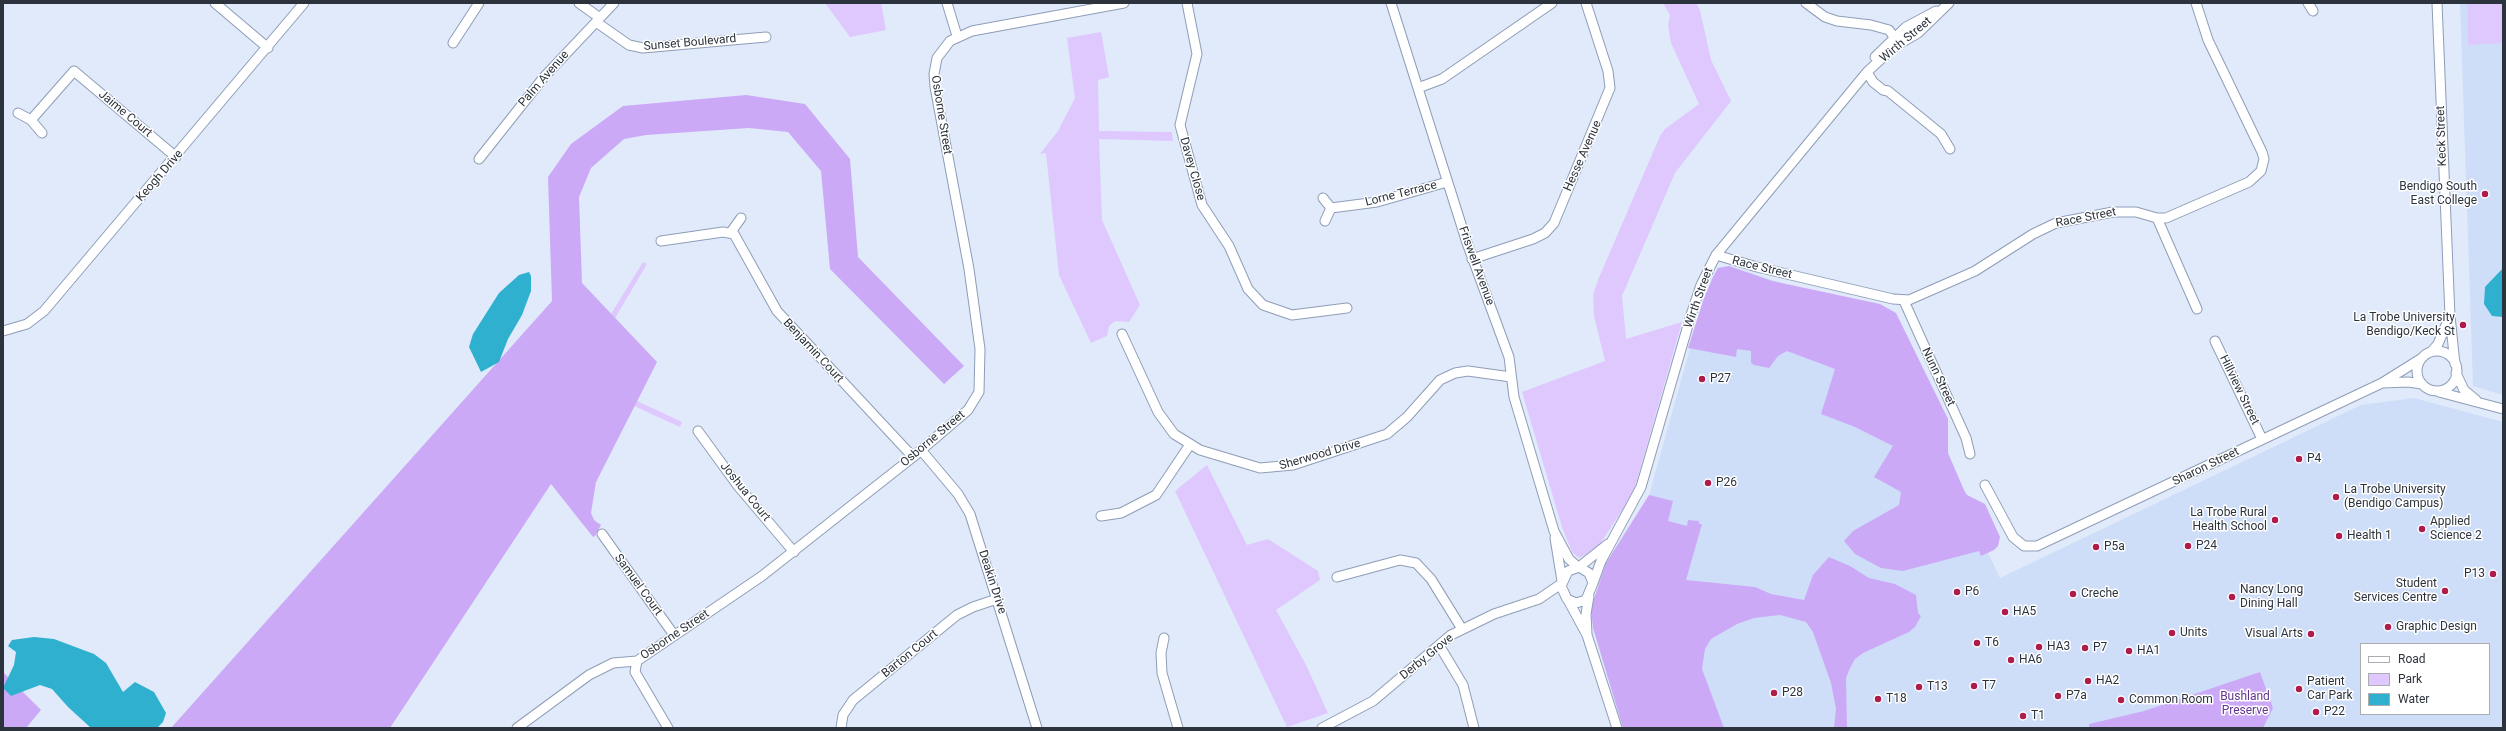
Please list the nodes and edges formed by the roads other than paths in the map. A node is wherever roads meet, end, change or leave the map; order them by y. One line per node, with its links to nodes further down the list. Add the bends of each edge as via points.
1 (215, 3): 22 (street)
2 (304, 3): 22 (street, Keogh Drive)
3 (479, 3): 21 (street)
4 (580, 3): 17 (street, Sunset Boulevard)
5 (614, 3): 17 (street, Palm Avenue)
6 (948, 3): 18 (street)
7 (1124, 3): 16 (street, Osborne Street)
8 (1187, 3): 42 (street, Davey Close, via 1197,54 1180,125 1202,206 1229,246 1248,289 1262,305 1292,315)
9 (1391, 3): 24 (street, Friswell Avenue)
10 (1552, 3): 24 (street, via 1438,81)
11 (1586, 3): 40 (street, Hesse Avenue, via 1608,71 1610,88 1554,223 1545,233 1533,239)
12 (1806, 3): 20 (street, via 1824,17 1889,30)
13 (2196, 3): 35 (street, Race Street, via 2208,40 2262,152 2264,165 2257,177 2249,182 2176,215)
14 (2437, 3): 44 (street, Keck Street)
15 (1946, 5): 20 (street, Wirth Street, via 1918,33)
16 (1090, 6): 18 (street, Osborne Street)
17 (598, 20): 19 (street, Sunset Boulevard, via 629,45 643,48); 30 (street, Palm Avenue, via 544,77)
18 (957, 36): 60 (street, Osborne Street, via 945,46 937,58 934,81 974,299 981,380 979,392 968,410)
19 (766, 37)
20 (1897, 40): 23 (street, Wirth Street)
21 (453, 43)
22 (268, 48): 29 (street, Keogh Drive)
23 (1867, 72): 28 (street, via 1872,82 1888,91 1941,134); 39 (street, Wirth Street)
24 (1418, 88): 31 (street, Friswell Avenue)
25 (18, 113): 26 (street)
26 (31, 120): 27 (street); 29 (street, Jaime Court, via 74,71)
27 (42, 133)
28 (1950, 149)
29 (176, 157): 45 (street, Keogh Drive, via 44,311 27,324)
30 (479, 159)
31 (1447, 182): 33 (street, Lorne Terrace, via 1377,202); 40 (street, Friswell Avenue)
32 (1323, 198): 33 (street)
33 (1331, 208): 36 (street)
34 (742, 218): 37 (street)
35 (2157, 218): 41 (street, Race Street, via 2136,212 2113,212 2056,223 2033,234 1963,277); 43 (street)
36 (1325, 221)
37 (731, 232): 38 (street); 62 (street, Benjamin Court, via 742,244 777,311)
38 (661, 241)
39 (1716, 255): 41 (street, Race Street, via 1757,268); 67 (street, Wirth Street, via 1706,274 1691,316 1641,486)
40 (1472, 259): 51 (street, Friswell Avenue, via 1507,350)
41 (1904, 301): 61 (street, Nunn Street, via 1966,438)
42 (1347, 308)
43 (2197, 309)
44 (2450, 316): 48 (street, Keck Street, via 2438,344); 50 (street, Keck Street)
45 (3, 331)
46 (1122, 334): 59 (street, Sherwood Drive, via 1162,419 1174,434)
47 (2215, 341): 58 (street, Hillview Street)
48 (2431, 352): 49 (street); 50 (street, via 2443,352 2448,355)
49 (2422, 358): 52 (street, Sharon Street); 53 (street, via 2418,368)
50 (2455, 367): 54 (street, via 2450,386); 55 (street, via 2460,386)
51 (1511, 377): 59 (street, Sherwood Drive, via 1468,371 1450,374 1440,380 1407,417 1387,434 1285,467 1272,469 1248,466); 65 (street, Friswell Avenue, via 1523,430)
52 (2382, 383): 53 (street, Sharon Street); 58 (street, Sharon Street)
53 (2422, 384): 54 (street)
54 (2439, 392): 55 (street)
55 (2477, 400): 56 (street)
56 (2503, 409)
57 (698, 431): 68 (street, Joshua Court, via 738,486)
58 (2262, 439): 63 (street, Sharon Street, via 2224,460 2046,543 2030,548 2013,537)
59 (1189, 446): 64 (street, via 1156,495 1121,513)
60 (921, 450): 62 (street, Osborne Street); 74 (street, Deakin Drive, via 967,508)
61 (1970, 454)
62 (913, 457): 68 (street, Osborne Street)
63 (1984, 484)
64 (1101, 516)
65 (1554, 530): 69 (street, Friswell Avenue, via 1569,559); 71 (street, Friswell Avenue)
66 (602, 534): 78 (street, Samuel Court)
67 (1612, 540): 69 (street, Wirth Street); 72 (street, Wirth Street)
68 (794, 552): 78 (street, Osborne Street)
69 (1579, 567): 71 (street, via 1568,571); 72 (street, via 1589,573)
70 (1337, 578): 77 (street, via 1400,560 1416,563 1431,579)
71 (1562, 582): 75 (street, Derby Grove); 76 (street, via 1561,591)
72 (1593, 583): 73 (street)
73 (1589, 596): 76 (street, via 1581,602); 79 (street, via 1586,614)
74 (997, 599): 85 (street, Barton Court, via 973,606 957,615 853,700 843,716); 86 (street, Deakin Drive)
75 (1539, 599): 76 (street, Derby Grove); 77 (street, Derby Grove, via 1494,614)
76 (1568, 600): 79 (street)
77 (1462, 629): 81 (street, Derby Grove)
78 (674, 635): 82 (street, Osborne Street)
79 (1587, 635): 90 (street)
80 (1164, 638): 87 (street, via 1161,653 1162,673)
81 (1439, 645): 88 (street, Derby Grove, via 1373,701); 89 (street, via 1463,685)
82 (637, 661): 83 (street, Osborne Street, via 613,663 589,675); 84 (street, via 635,672)
83 (517, 728)
84 (668, 728)
85 (842, 728)
86 (1037, 728)
87 (1178, 728)
88 (1322, 728)
89 (1474, 728)
90 (1616, 728)

